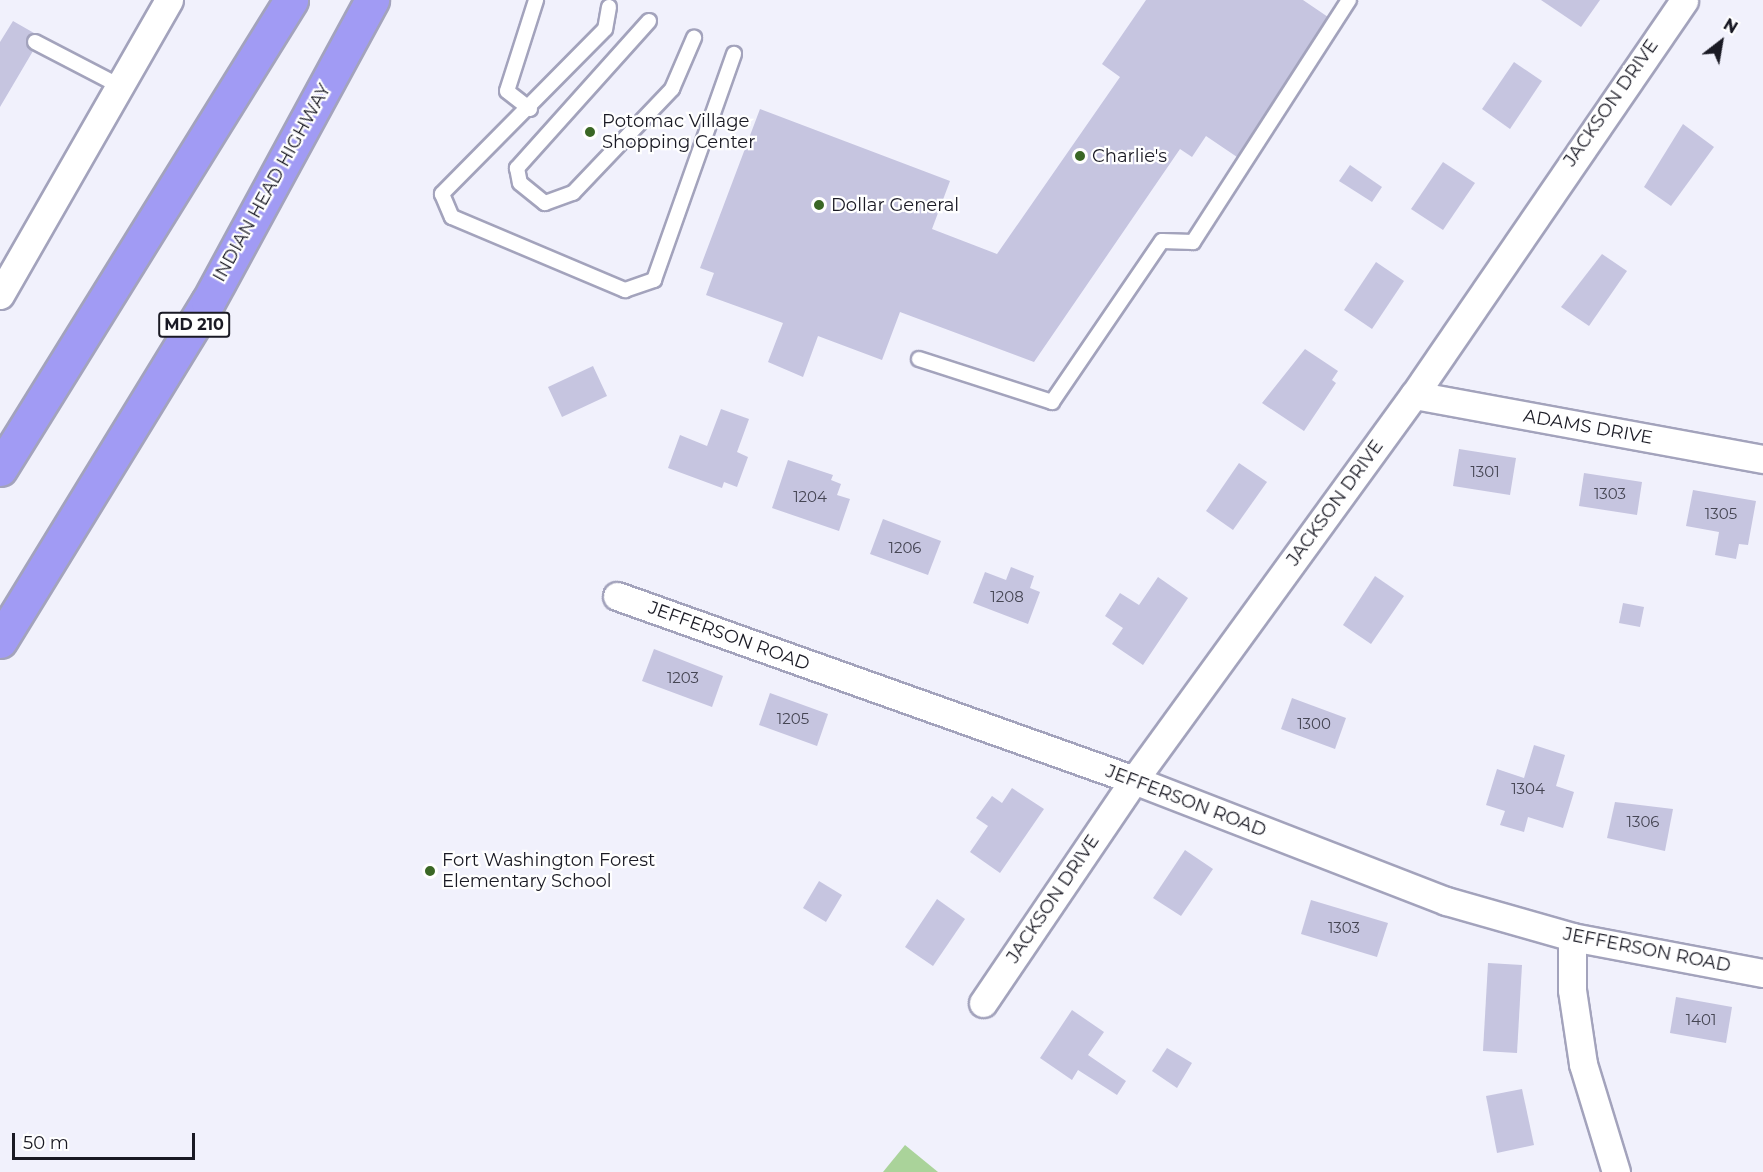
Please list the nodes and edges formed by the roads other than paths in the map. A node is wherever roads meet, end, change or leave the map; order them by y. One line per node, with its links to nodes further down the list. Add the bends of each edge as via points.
1 (169, 0): 12 (street)
2 (291, 0): 18 (highway)
3 (372, 0): 20 (highway, INDIAN HEAD HIGHWAY / MD 210, via 208,302)
4 (536, 0): 13 (lane, via 507,92)
5 (1350, 0): 15 (lane, via 1193,242 1162,241 1052,402)
6 (1684, 0): 16 (street, JACKSON DRIVE)
7 (609, 7): 13 (lane, via 605,29)
8 (649, 21): 9 (lane, via 518,168 520,183 545,203 573,193 672,89)
9 (694, 38)
10 (35, 42): 12 (lane)
11 (734, 54): 13 (lane, via 654,280 625,290 452,217 442,194)
12 (120, 86): 14 (street)
13 (530, 109)
14 (0, 294)
15 (919, 359)
16 (1414, 395): 17 (street, ADAMS DRIVE); 21 (street, JACKSON DRIVE)
17 (1763, 459)
18 (0, 469)
19 (617, 596): 21 (street, JEFFERSON ROAD)
20 (0, 641)
21 (1134, 780): 22 (street, JEFFERSON ROAD, via 1446,901); 24 (street, JACKSON DRIVE)
22 (1572, 937): 23 (street, JEFFERSON ROAD); 25 (street, via 1572,990 1582,1064)
23 (1763, 973)
24 (983, 1003)
25 (1616, 1172)

